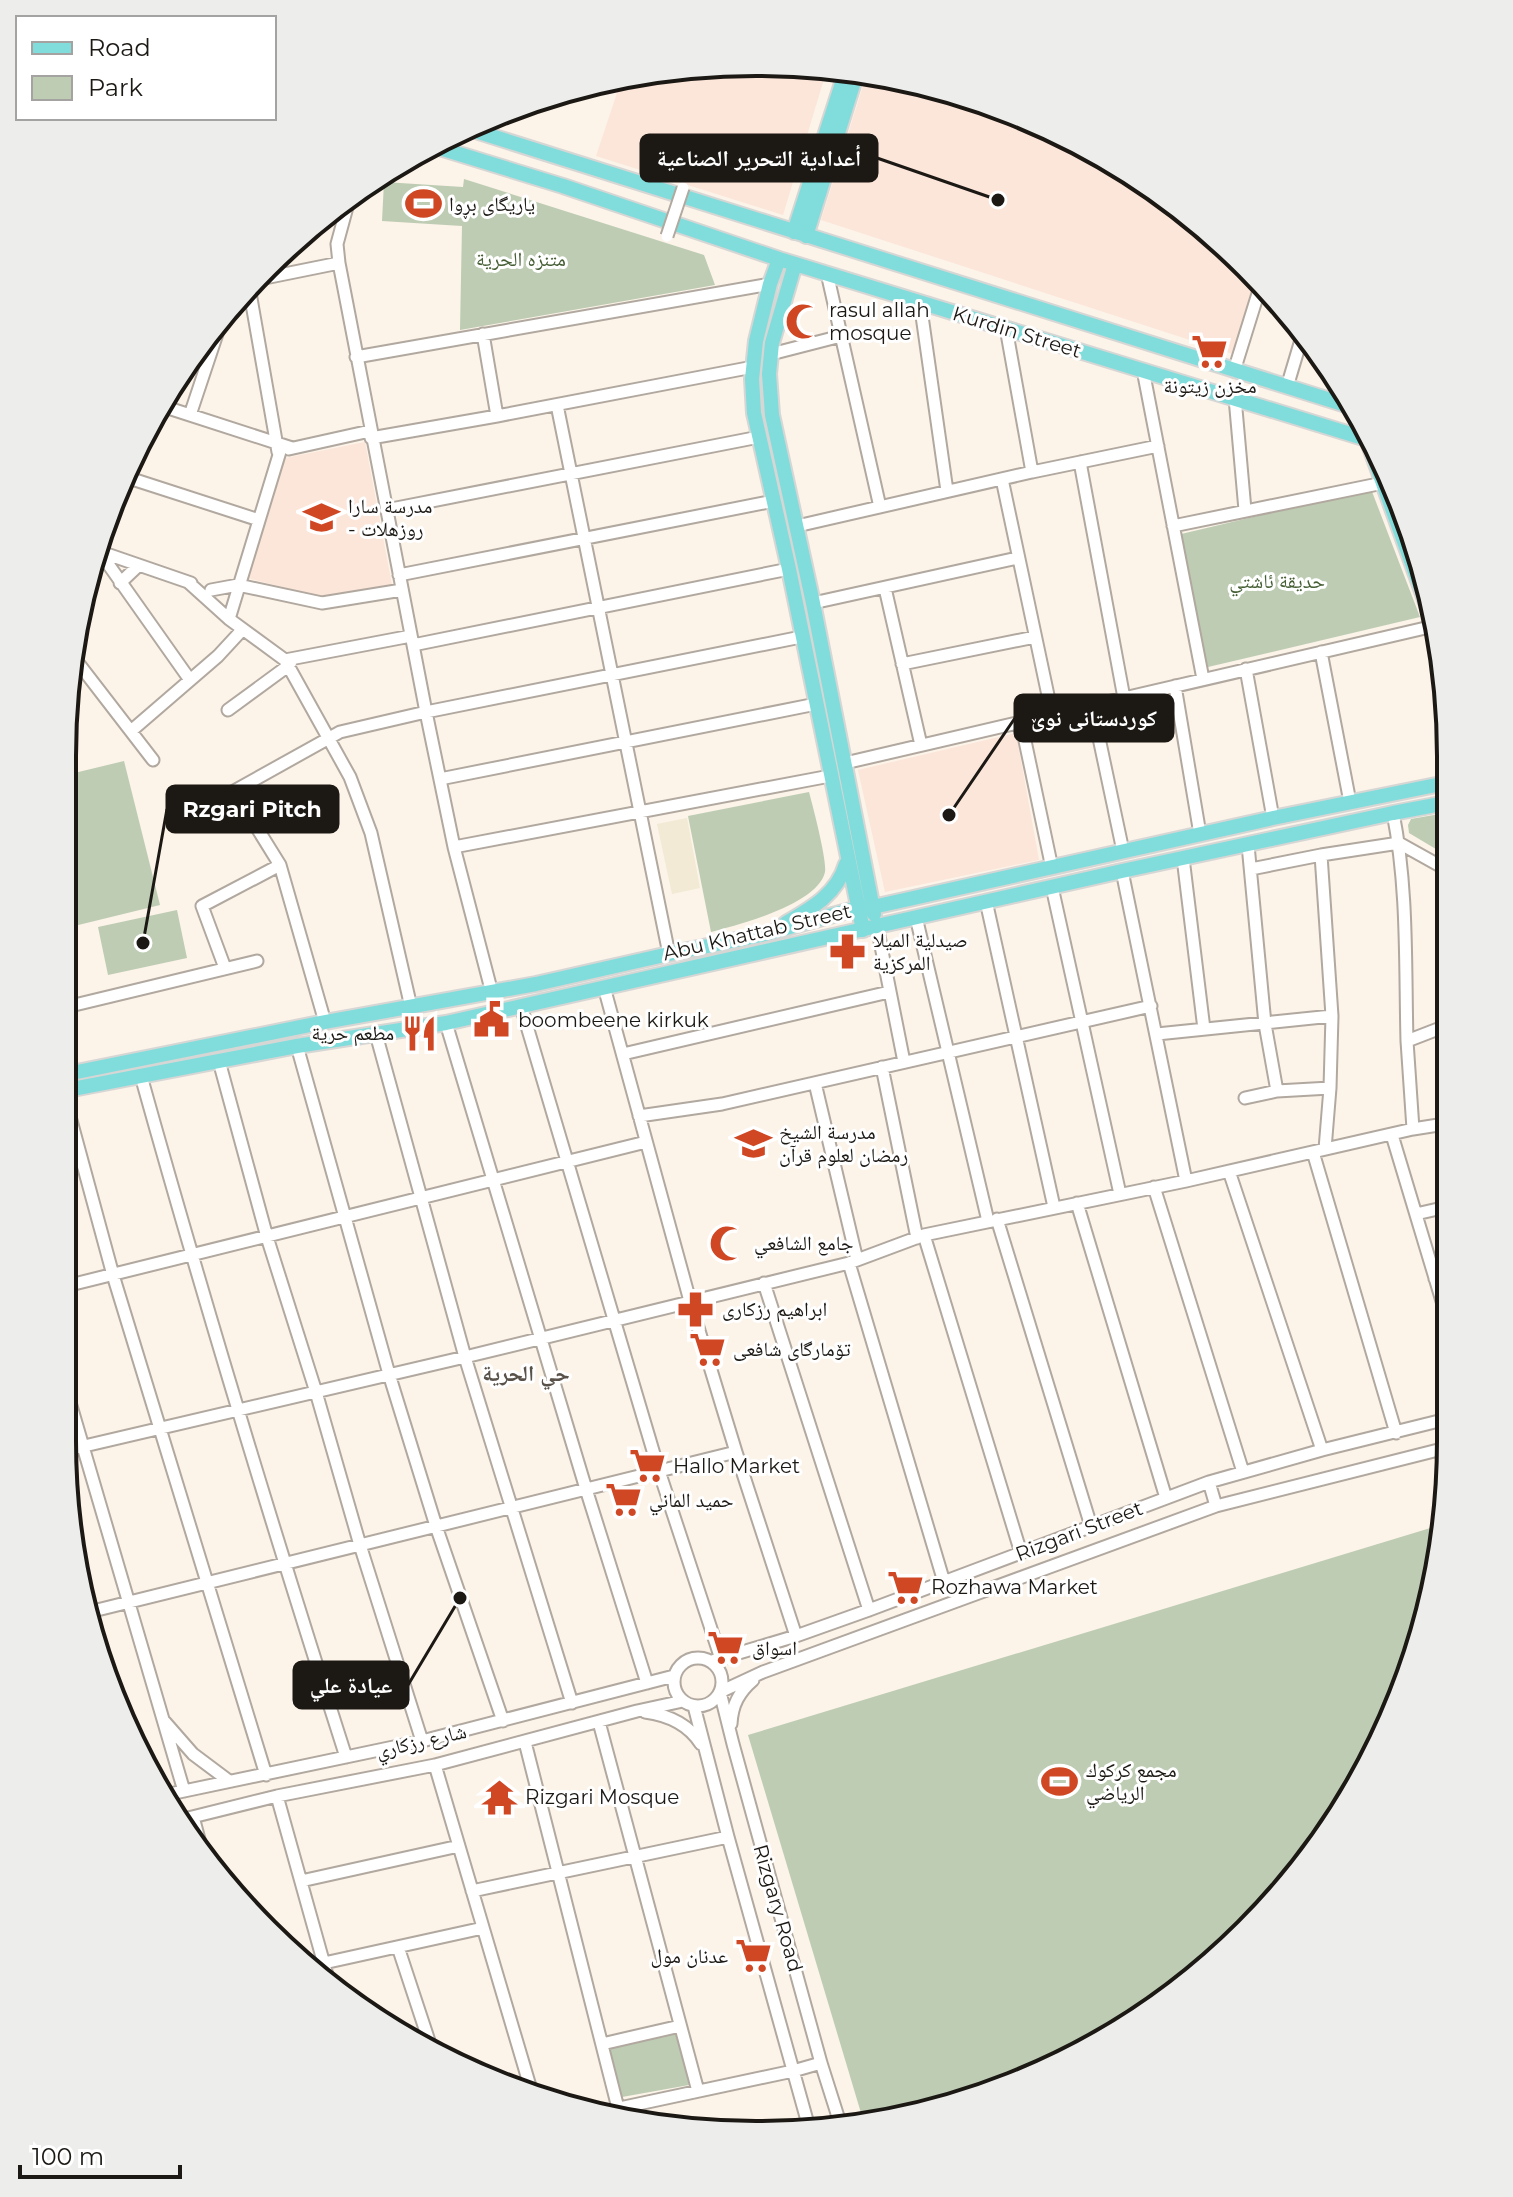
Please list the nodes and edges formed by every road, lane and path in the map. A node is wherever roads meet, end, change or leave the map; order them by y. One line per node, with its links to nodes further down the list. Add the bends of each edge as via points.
1 (843, 82): 9 (main road)
2 (853, 83): 9 (main road)
3 (483, 134): 5 (main road, Kurdin Street)
4 (448, 150): 6 (main road, Kurdin Street)
5 (571, 162): 6 (main road); 9 (main road, Kurdin Street)
6 (563, 186): 11 (main road, Kurdin Street)
7 (683, 188): 10 (street, bridge)
8 (345, 215): 12 (street, via 337,244)
9 (800, 234): 24 (main road, Kurdin Street)
10 (667, 236)
11 (779, 259): 13 (main road, Kurdin Street); 16 (main road)
12 (339, 263): 15 (street); 27 (street)
13 (795, 264): 14 (main road, Kurdin Street); 25 (main road)
14 (827, 273): 19 (main road, Kurdin Street); 22 (street)
15 (274, 276)
16 (770, 284): 21 (street); 28 (main road)
17 (1257, 296): 30 (street)
18 (252, 301): 43 (street)
19 (920, 302): 20 (main road, Kurdin Street); 50 (street)
20 (1006, 328): 29 (main road, Kurdin Street); 46 (street)
21 (483, 334): 27 (street); 38 (street)
22 (841, 336): 25 (street); 52 (street)
23 (1299, 346): 32 (street)
24 (1173, 351): 30 (main road, Kurdin Street); 31 (main road)
25 (771, 354): 56 (main road, via 772,415)
26 (208, 355): 37 (street)
27 (356, 357): 39 (street)
28 (753, 367): 35 (street); 41 (main road)
29 (1143, 370): 31 (main road, Kurdin Street); 42 (street)
30 (1234, 371): 32 (main road, Kurdin Street)
31 (1165, 377): 33 (main road, Kurdin Street)
32 (1287, 387): 34 (main road, Kurdin Street)
33 (1235, 398): 40 (main road, Kurdin Street); 54 (street)
34 (1337, 402)
35 (557, 405): 38 (street); 45 (street)
36 (171, 409): 37 (street)
37 (190, 415): 43 (street)
38 (497, 416): 39 (street)
39 (371, 435): 43 (street); 53 (street)
40 (1356, 436)
41 (759, 437): 45 (street); 51 (main road)
42 (1158, 446): 44 (street); 57 (street)
43 (282, 448): 55 (street)
44 (1080, 462): 46 (street); 89 (street)
45 (571, 472): 53 (street); 58 (street)
46 (1032, 472): 47 (street)
47 (1002, 479): 50 (street); 60 (street)
48 (135, 480): 55 (street)
49 (1379, 484): 54 (street)
50 (947, 491): 52 (street)
51 (774, 501): 58 (street); 63 (main road)
52 (880, 507): 56 (street)
53 (386, 510): 64 (street)
54 (1245, 510): 57 (street)
55 (259, 520): 67 (street)
56 (797, 526): 72 (main road)
57 (1173, 526): 86 (street)
58 (584, 539): 64 (street); 73 (street)
59 (107, 555): 62 (street)
60 (1017, 558): 68 (street); 78 (street)
61 (105, 560): 66 (street)
62 (139, 565): 65 (street); 66 (street)
63 (789, 569): 73 (street); 77 (main road)
64 (399, 575): 70 (street)
65 (188, 582): 69 (street); 74 (street)
66 (120, 583): 87 (street)
67 (238, 585): 69 (street); 70 (street, via 322,603); 71 (street)
68 (885, 588): 72 (street); 82 (street)
69 (211, 590): 71 (street)
70 (402, 590): 79 (street)
71 (233, 598): 74 (street)
72 (813, 603): 101 (main road)
73 (598, 607): 79 (street); 85 (street)
74 (229, 619): 76 (street)
75 (1425, 628): 80 (street)
76 (242, 630): 81 (street); 87 (street)
77 (801, 637): 85 (street); 90 (main road)
78 (1035, 637): 82 (street); 94 (street)
79 (412, 640): 81 (street); 93 (street)
80 (1321, 652): 84 (street); 106 (street)
81 (289, 661): 92 (street); 97 (street)
82 (902, 664): 99 (street)
83 (82, 668): 96 (street)
84 (1246, 669): 86 (street); 110 (street)
85 (612, 675): 93 (street); 98 (street)
86 (1203, 679): 88 (street)
87 (190, 680): 96 (street)
88 (1175, 686): 89 (street); 112 (street)
89 (1124, 698): 91 (street)
90 (816, 704): 98 (street); 102 (main road)
91 (1092, 705): 94 (street); 116 (street)
92 (228, 710)
93 (426, 712): 97 (street); 103 (street)
94 (1052, 714): 95 (street)
95 (1021, 722): 99 (street); 122 (street)
96 (131, 731): 100 (street)
97 (329, 738): 105 (street); 142 (street, via 371,833)
98 (626, 742): 103 (street); 108 (street)
99 (921, 745): 101 (street)
100 (153, 760)
101 (845, 763): 127 (main road)
102 (830, 776): 108 (street); 119 (main road)
103 (440, 779): 115 (street)
104 (1437, 785): 106 (main road, Abu Khattab Street)
105 (234, 791): 111 (street); 121 (street)
106 (1350, 802): 110 (main road, Abu Khattab Street)
107 (1437, 805): 109 (main road, Abu Khattab Street)
108 (640, 811): 115 (street); 131 (street)
109 (1393, 813): 113 (street); 114 (main road, Abu Khattab Street)
110 (1273, 818): 112 (main road, Abu Khattab Street)
111 (180, 821)
112 (1200, 834): 116 (main road, Abu Khattab Street)
113 (1399, 843): 117 (street); 120 (street); 153 (street)
114 (1248, 845): 118 (main road, Abu Khattab Street); 123 (street)
115 (454, 847): 137 (street)
116 (1123, 851): 122 (main road, Abu Khattab Street)
117 (1321, 855): 123 (street); 143 (street)
118 (1183, 858): 124 (main road, Abu Khattab Street); 148 (street)
119 (847, 860): 127 (main road); 130 (main road, via 829,895)
120 (1437, 864)
121 (280, 865): 133 (street, via 202,906); 144 (street)
122 (1052, 868): 127 (main road, Abu Khattab Street)
123 (1251, 869): 147 (street)
124 (1122, 871): 125 (main road, Abu Khattab Street); 141 (street)
125 (1052, 887): 126 (main road, Abu Khattab Street); 145 (street)
126 (986, 901): 128 (main road, Abu Khattab Street); 152 (street)
127 (865, 907): 129 (main road); 130 (main road, Abu Khattab Street)
128 (916, 917): 129 (main road, Abu Khattab Street); 155 (street)
129 (870, 928): 135 (main road, Abu Khattab Street); 136 (street)
130 (761, 935): 131 (main road, Abu Khattab Street)
131 (669, 954): 134 (main road, Abu Khattab Street)
132 (257, 961): 133 (street)
133 (225, 968): 139 (street)
134 (536, 984): 137 (main road, Abu Khattab Street); 138 (main road)
135 (604, 987): 138 (main road, Abu Khattab Street); 156 (street)
136 (889, 992): 156 (street); 158 (street)
137 (492, 993): 142 (main road, Abu Khattab Street)
138 (540, 1003): 140 (main road, Abu Khattab Street)
139 (76, 1005)
140 (521, 1006): 146 (main road, Abu Khattab Street); 176 (street)
141 (1151, 1006): 145 (street); 151 (street)
142 (411, 1007): 144 (main road, Abu Khattab Street)
143 (1332, 1016): 147 (street); 165 (street)
144 (325, 1022): 160 (main road, Abu Khattab Street)
145 (1082, 1022): 152 (street); 181 (street)
146 (446, 1023): 150 (main road, Abu Khattab Street); 178 (street)
147 (1265, 1024): 148 (street); 167 (street)
148 (1204, 1029): 151 (street)
149 (1437, 1029): 153 (street)
150 (376, 1034): 154 (main road, Abu Khattab Street); 182 (street)
151 (1157, 1034): 179 (street)
152 (1016, 1037): 155 (street); 184 (street)
153 (1407, 1041): 171 (street)
154 (297, 1046): 157 (main road, Abu Khattab Street); 187 (street)
155 (947, 1053): 158 (street); 188 (street)
156 (623, 1054): 169 (street)
157 (219, 1061): 162 (main road, Abu Khattab Street); 189 (street)
158 (904, 1062): 159 (street)
159 (882, 1067): 163 (street); 190 (street)
160 (93, 1069): 161 (main road, Abu Khattab Street); 164 (main road)
161 (76, 1072)
162 (141, 1076): 164 (main road, Abu Khattab Street); 191 (street)
163 (815, 1083): 169 (street); 192 (street)
164 (97, 1085): 166 (main road, Abu Khattab Street)
165 (1330, 1088): 167 (street); 175 (street)
166 (76, 1089)
167 (1277, 1091): 168 (street)
168 (1245, 1098)
169 (639, 1116): 174 (street)
170 (1437, 1125): 171 (street)
171 (1413, 1129): 172 (street)
172 (1392, 1135): 175 (street); 186 (street)
173 (76, 1139): 193 (street)
174 (646, 1142): 176 (street); 198 (street)
175 (1319, 1150): 177 (street); 208 (street)
176 (568, 1162): 178 (street); 199 (street)
177 (1229, 1171): 179 (street); 211 (street)
178 (493, 1180): 182 (street); 200 (street)
179 (1186, 1181): 180 (street)
180 (1154, 1187): 181 (street); 215 (street)
181 (1120, 1194): 183 (street)
182 (422, 1198): 187 (street); 201 (street)
183 (1077, 1203): 184 (street); 218 (street)
184 (1054, 1207): 188 (street)
185 (1437, 1209): 186 (street)
186 (1416, 1214): 194 (street)
187 (345, 1217): 189 (street); 202 (street)
188 (992, 1220): 190 (street); 222 (street)
189 (267, 1237): 191 (street); 203 (street)
190 (921, 1237): 192 (street); 224 (street)
191 (191, 1255): 193 (street); 204 (street)
192 (853, 1261): 195 (street); 226 (street)
193 (113, 1275): 196 (street); 207 (street)
194 (1435, 1279): 197 (street)
195 (764, 1283): 198 (street); 230 (street)
196 (76, 1284)
197 (1437, 1285)
198 (690, 1301): 199 (street); 213 (street)
199 (614, 1319): 200 (street); 214 (street)
200 (541, 1337): 201 (street); 217 (street)
201 (465, 1357): 202 (street); 220 (street)
202 (389, 1374): 203 (street); 221 (street)
203 (316, 1392): 204 (street); 223 (street)
204 (239, 1409): 207 (street); 225 (street)
205 (76, 1422): 209 (street)
206 (1437, 1422): 208 (street, Rizgari Street)
207 (160, 1428): 209 (street); 227 (street)
208 (1396, 1433): 211 (street, Rizgari Street)
209 (83, 1446): 210 (street); 228 (street)
210 (76, 1448)
211 (1322, 1450): 215 (street, Rizgari Street)
212 (1437, 1450): 219 (street, Rizgari Street)
213 (736, 1452): 214 (street); 231 (street)
214 (659, 1471): 217 (street); 232 (street)
215 (1243, 1472): 216 (street, Rizgari Street)
216 (1209, 1482): 218 (street, Rizgari Street); 219 (street)
217 (586, 1489): 220 (street); 235 (street)
218 (1166, 1498): 222 (street, Rizgari Street)
219 (1216, 1506): 233 (street, Rizgari Street)
220 (513, 1507): 221 (street); 237 (street)
221 (436, 1526): 223 (street); 241 (street)
222 (1091, 1526): 224 (street, Rizgari Street)
223 (360, 1545): 225 (street); 243 (street)
224 (1021, 1553): 226 (street, Rizgari Street)
225 (284, 1564): 227 (street); 247 (street)
226 (944, 1582): 230 (street, Rizgari Street)
227 (206, 1583): 228 (street); 249 (street)
228 (128, 1602): 229 (street); 240 (street)
229 (97, 1610)
230 (869, 1610): 231 (street, Rizgari Street)
231 (796, 1636): 232 (street, Rizgari Street)
232 (716, 1660): 234 (street, via 689,1659); 236 (street, via 722,1675)
233 (763, 1672): 236 (street, Rizgari Street); 245 (street, via 739,1695 732,1718)
234 (674, 1676): 235 (street, شارع رزكاري); 238 (street, via 675,1690)
235 (647, 1683): 237 (street, شارع رزكاري)
236 (720, 1692): 238 (street, via 710,1703); 245 (street, Rizgary Road)
237 (572, 1703): 241 (street, شارع رزكاري)
238 (688, 1703): 239 (street, شارع رزكاري); 246 (street, Rizgary Road)
239 (637, 1711): 242 (street, شارع رزكاري); 246 (street, via 679,1723)
240 (161, 1718): 250 (street, via 193,1754); 251 (street)
241 (503, 1721): 243 (street, شارع رزكاري)
242 (599, 1722): 244 (street, شارع رزكاري); 258 (street)
243 (422, 1741): 247 (street, شارع رزكاري)
244 (525, 1742): 248 (street, شارع رزكاري); 259 (street)
245 (733, 1744): 268 (street, Rizgary Road)
246 (706, 1751): 256 (street, Rizgary Road)
247 (346, 1757): 249 (street, شارع رزكاري)
248 (435, 1765): 253 (street, شارع رزكاري); 257 (street)
249 (266, 1775): 250 (street, شارع رزكاري)
250 (229, 1781): 251 (street, شارع رزكاري)
251 (184, 1791): 252 (street, شارع رزكاري)
252 (175, 1793)
253 (277, 1796): 254 (street, شارع رزكاري); 260 (street)
254 (193, 1817): 255 (street)
255 (195, 1825)
256 (728, 1837): 258 (street); 269 (street, Rizgary Road)
257 (459, 1846): 260 (street); 261 (street)
258 (635, 1857): 259 (street); 265 (street)
259 (559, 1873): 261 (street); 267 (street)
260 (301, 1881): 264 (street)
261 (472, 1891): 262 (street)
262 (483, 1928): 263 (street); 270 (street)
263 (398, 1947): 264 (street); 266 (street)
264 (324, 1963)
265 (680, 2026): 267 (street); 271 (street)
266 (427, 2036)
267 (602, 2044): 272 (street)
268 (821, 2063): 269 (street); 274 (street, Rizgary Road)
269 (793, 2071): 271 (street); 275 (street, Rizgary Road)
270 (529, 2081)
271 (698, 2091): 273 (street)
272 (618, 2107)
273 (621, 2107)
274 (838, 2116)
275 (807, 2119)

